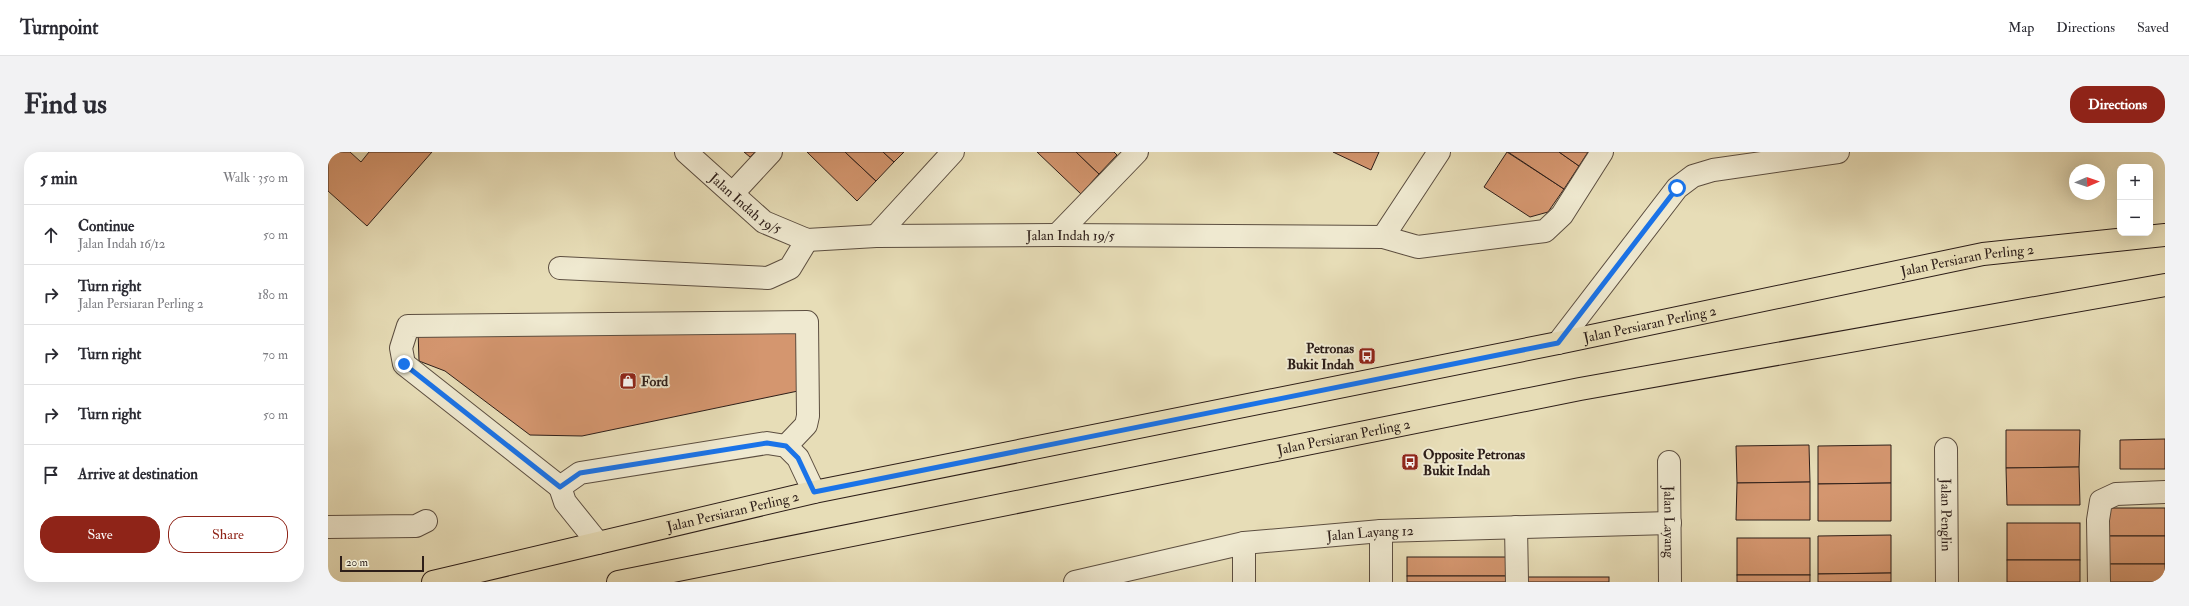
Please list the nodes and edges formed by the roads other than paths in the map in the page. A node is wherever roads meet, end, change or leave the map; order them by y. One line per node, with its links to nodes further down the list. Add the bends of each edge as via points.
1 (686, 152): 9 (street, Jalan Indah 19/5)
2 (771, 152): 9 (street)
3 (953, 152): 12 (street)
4 (1137, 152): 10 (street)
5 (1439, 152): 13 (street)
6 (1602, 152): 13 (street, Jalan Indah 19/5, via 1562,215 1545,231 1418,247)
7 (1838, 152): 8 (street)
8 (1745, 159): 17 (street, via 1693,176 1677,188)
9 (733, 193): 14 (street, Jalan Indah 19/5, via 764,222)
10 (1057, 235): 12 (street, Jalan Indah 19/5); 13 (street, Jalan Indah 19/5)
11 (2165, 235): 17 (main road, Jalan Persiaran Perling 2, via 1983,254)
12 (876, 236): 14 (street, Jalan Indah 19/5)
13 (1384, 237)
14 (807, 240): 15 (street, via 790,268 768,278)
15 (560, 268)
16 (2165, 285): 33 (main road, Jalan Persiaran Perling 2, via 1580,389)
17 (1558, 343): 22 (main road, Jalan Persiaran Perling 2)
18 (786, 446): 21 (street, via 767,443 580,473); 21 (street, via 806,425 808,416 807,322 408,326 401,348 404,364); 22 (street, via 798,458)
19 (1946, 448): 39 (street, Jalan Penglin)
20 (1669, 462): 25 (street, Jalan Layang)
21 (560, 487): 30 (street, via 565,502)
22 (814, 492): 30 (main road, Jalan Persiaran Perling 2)
23 (2165, 492): 40 (street, via 2116,494 2101,501 2098,520)
24 (426, 521): 26 (street, via 416,526)
25 (1670, 523): 27 (street, Jalan Layang 12); 38 (street, Jalan Layang)
26 (328, 527)
27 (1516, 527): 28 (street, Jalan Layang 12); 37 (street)
28 (1381, 531): 29 (street, Jalan Layang 12); 36 (street)
29 (1244, 543): 31 (street, Jalan Layang 12); 35 (street)
30 (598, 544): 32 (main road, Jalan Persiaran Perling 2)
31 (1106, 578): 34 (street, Jalan Layang 12)
32 (433, 582)
33 (618, 582)
34 (1075, 582)
35 (1244, 582)
36 (1381, 582)
37 (1517, 582)
38 (1670, 582)
39 (1947, 582)
40 (2099, 582)

